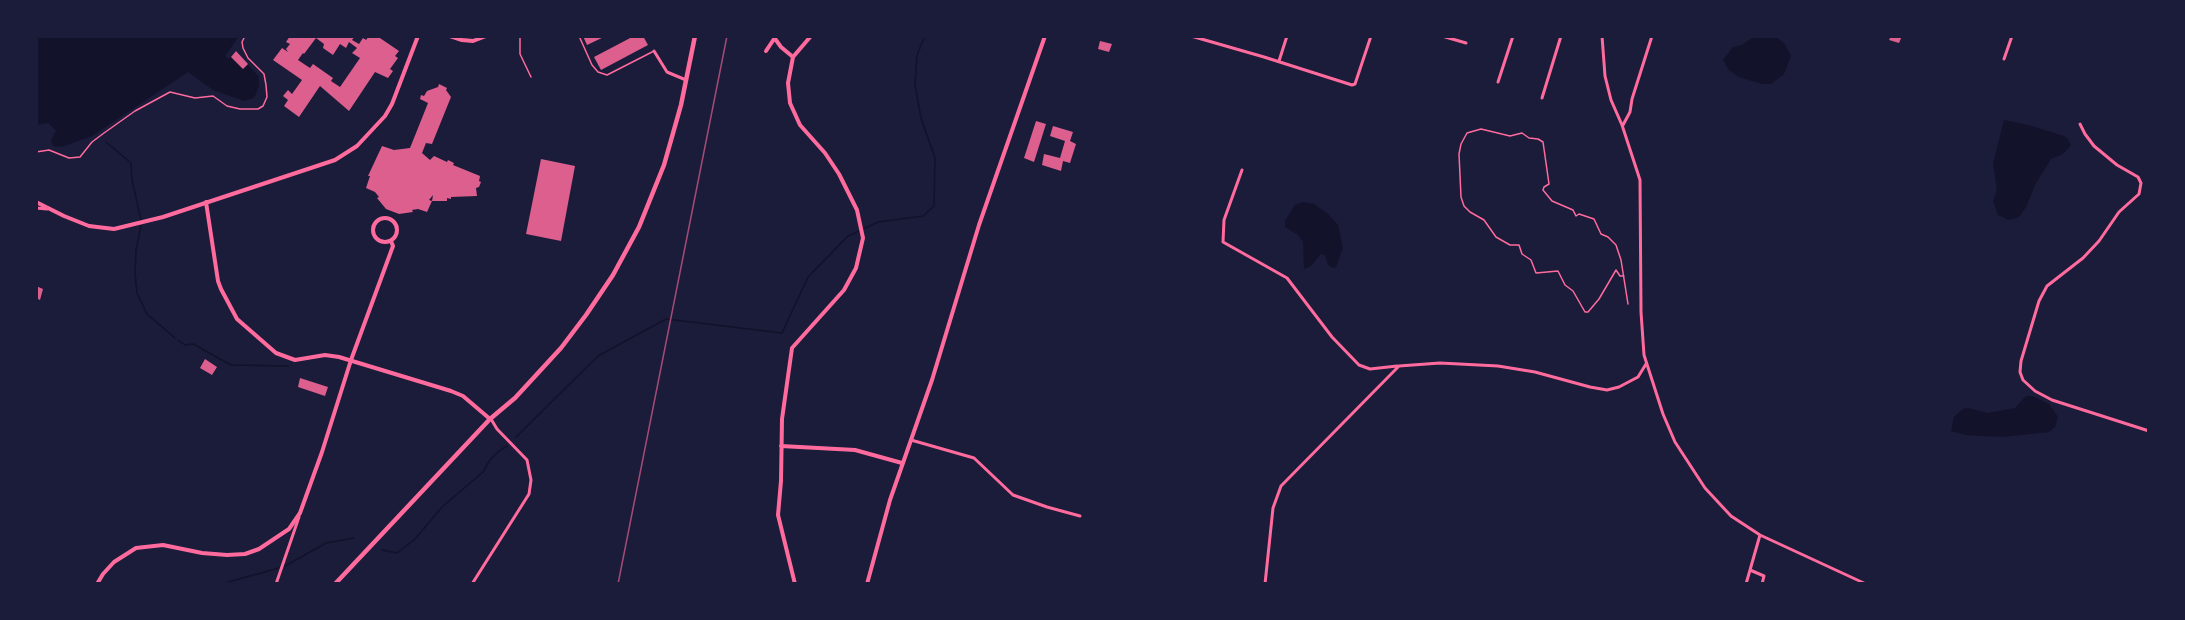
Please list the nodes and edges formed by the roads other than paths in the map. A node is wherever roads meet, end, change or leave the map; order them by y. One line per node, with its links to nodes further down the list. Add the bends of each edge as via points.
1 (418, 36): 33 (street, via 392,104 357,146 335,160)
2 (450, 36): 3 (street, via 473,41)
3 (486, 36)
4 (520, 36): 25 (lane, via 520,54)
5 (579, 36): 20 (lane, via 592,65 606,75)
6 (696, 36): 26 (highway)
7 (811, 36): 22 (street)
8 (1045, 36): 42 (street)
9 (1191, 36): 24 (street)
10 (1287, 36): 24 (street)
11 (1371, 36): 24 (street, via 1352,85)
12 (1442, 36): 19 (street)
13 (1513, 36): 27 (street)
14 (1561, 36): 28 (street)
15 (1602, 36): 30 (street, via 1605,76)
16 (1652, 36): 30 (street, via 1630,112)
17 (2012, 36): 23 (street)
18 (773, 38): 21 (street); 22 (street)
19 (1466, 44)
20 (654, 51): 26 (street, via 665,71)
21 (766, 51)
22 (793, 57): 43 (street, via 788,82 794,114 839,174 863,232 856,268 844,290 792,348)
23 (2004, 59)
24 (1279, 61)
25 (531, 77)
26 (686, 80): 40 (highway, via 664,165 639,227 613,276 561,348)
27 (1498, 82)
28 (1542, 98)
29 (2080, 124): 41 (street, via 2094,146 2138,177 2139,194 2119,212 2083,258 2047,286 2039,301 2020,372 2034,391 2052,400)
30 (1622, 125): 38 (street, via 1640,180 1641,312)
31 (1242, 170): 39 (street, via 1224,220 1223,242 1287,278 1359,365 1370,369)
32 (36, 202): 35 (street)
33 (206, 202): 35 (street, via 114,229 89,226); 37 (street, via 218,281 237,319 282,356)
34 (36, 208): 35 (street)
35 (47, 209)
36 (391, 241): 36 (street, via 396,226 388,218 380,219 373,234 379,241); 37 (street, via 393,246)
37 (351, 360): 40 (street, via 464,396); 45 (street)
38 (1646, 363): 39 (street, via 1638,377 1607,390 1498,366); 47 (street, via 1663,414 1682,453 1731,516)
39 (1399, 366): 55 (street, via 1281,486 1273,508)
40 (490, 419): 51 (highway); 52 (street, via 528,460 529,494)
41 (2149, 431)
42 (910, 439): 44 (street); 46 (street, via 974,458 1013,495)
43 (781, 446): 44 (street, via 855,450); 53 (street, via 778,515)
44 (902, 464): 54 (street)
45 (300, 513): 49 (street, via 289,530 245,554 202,553 163,545 136,548 114,562); 50 (street)
46 (1080, 516)
47 (1760, 535): 48 (street); 58 (street)
48 (1750, 570): 56 (street); 57 (street, via 1764,576)
49 (98, 584)
50 (276, 584)
51 (335, 584)
52 (472, 584)
53 (795, 584)
54 (867, 584)
55 (1265, 584)
56 (1746, 584)
57 (1762, 584)
58 (1866, 584)

